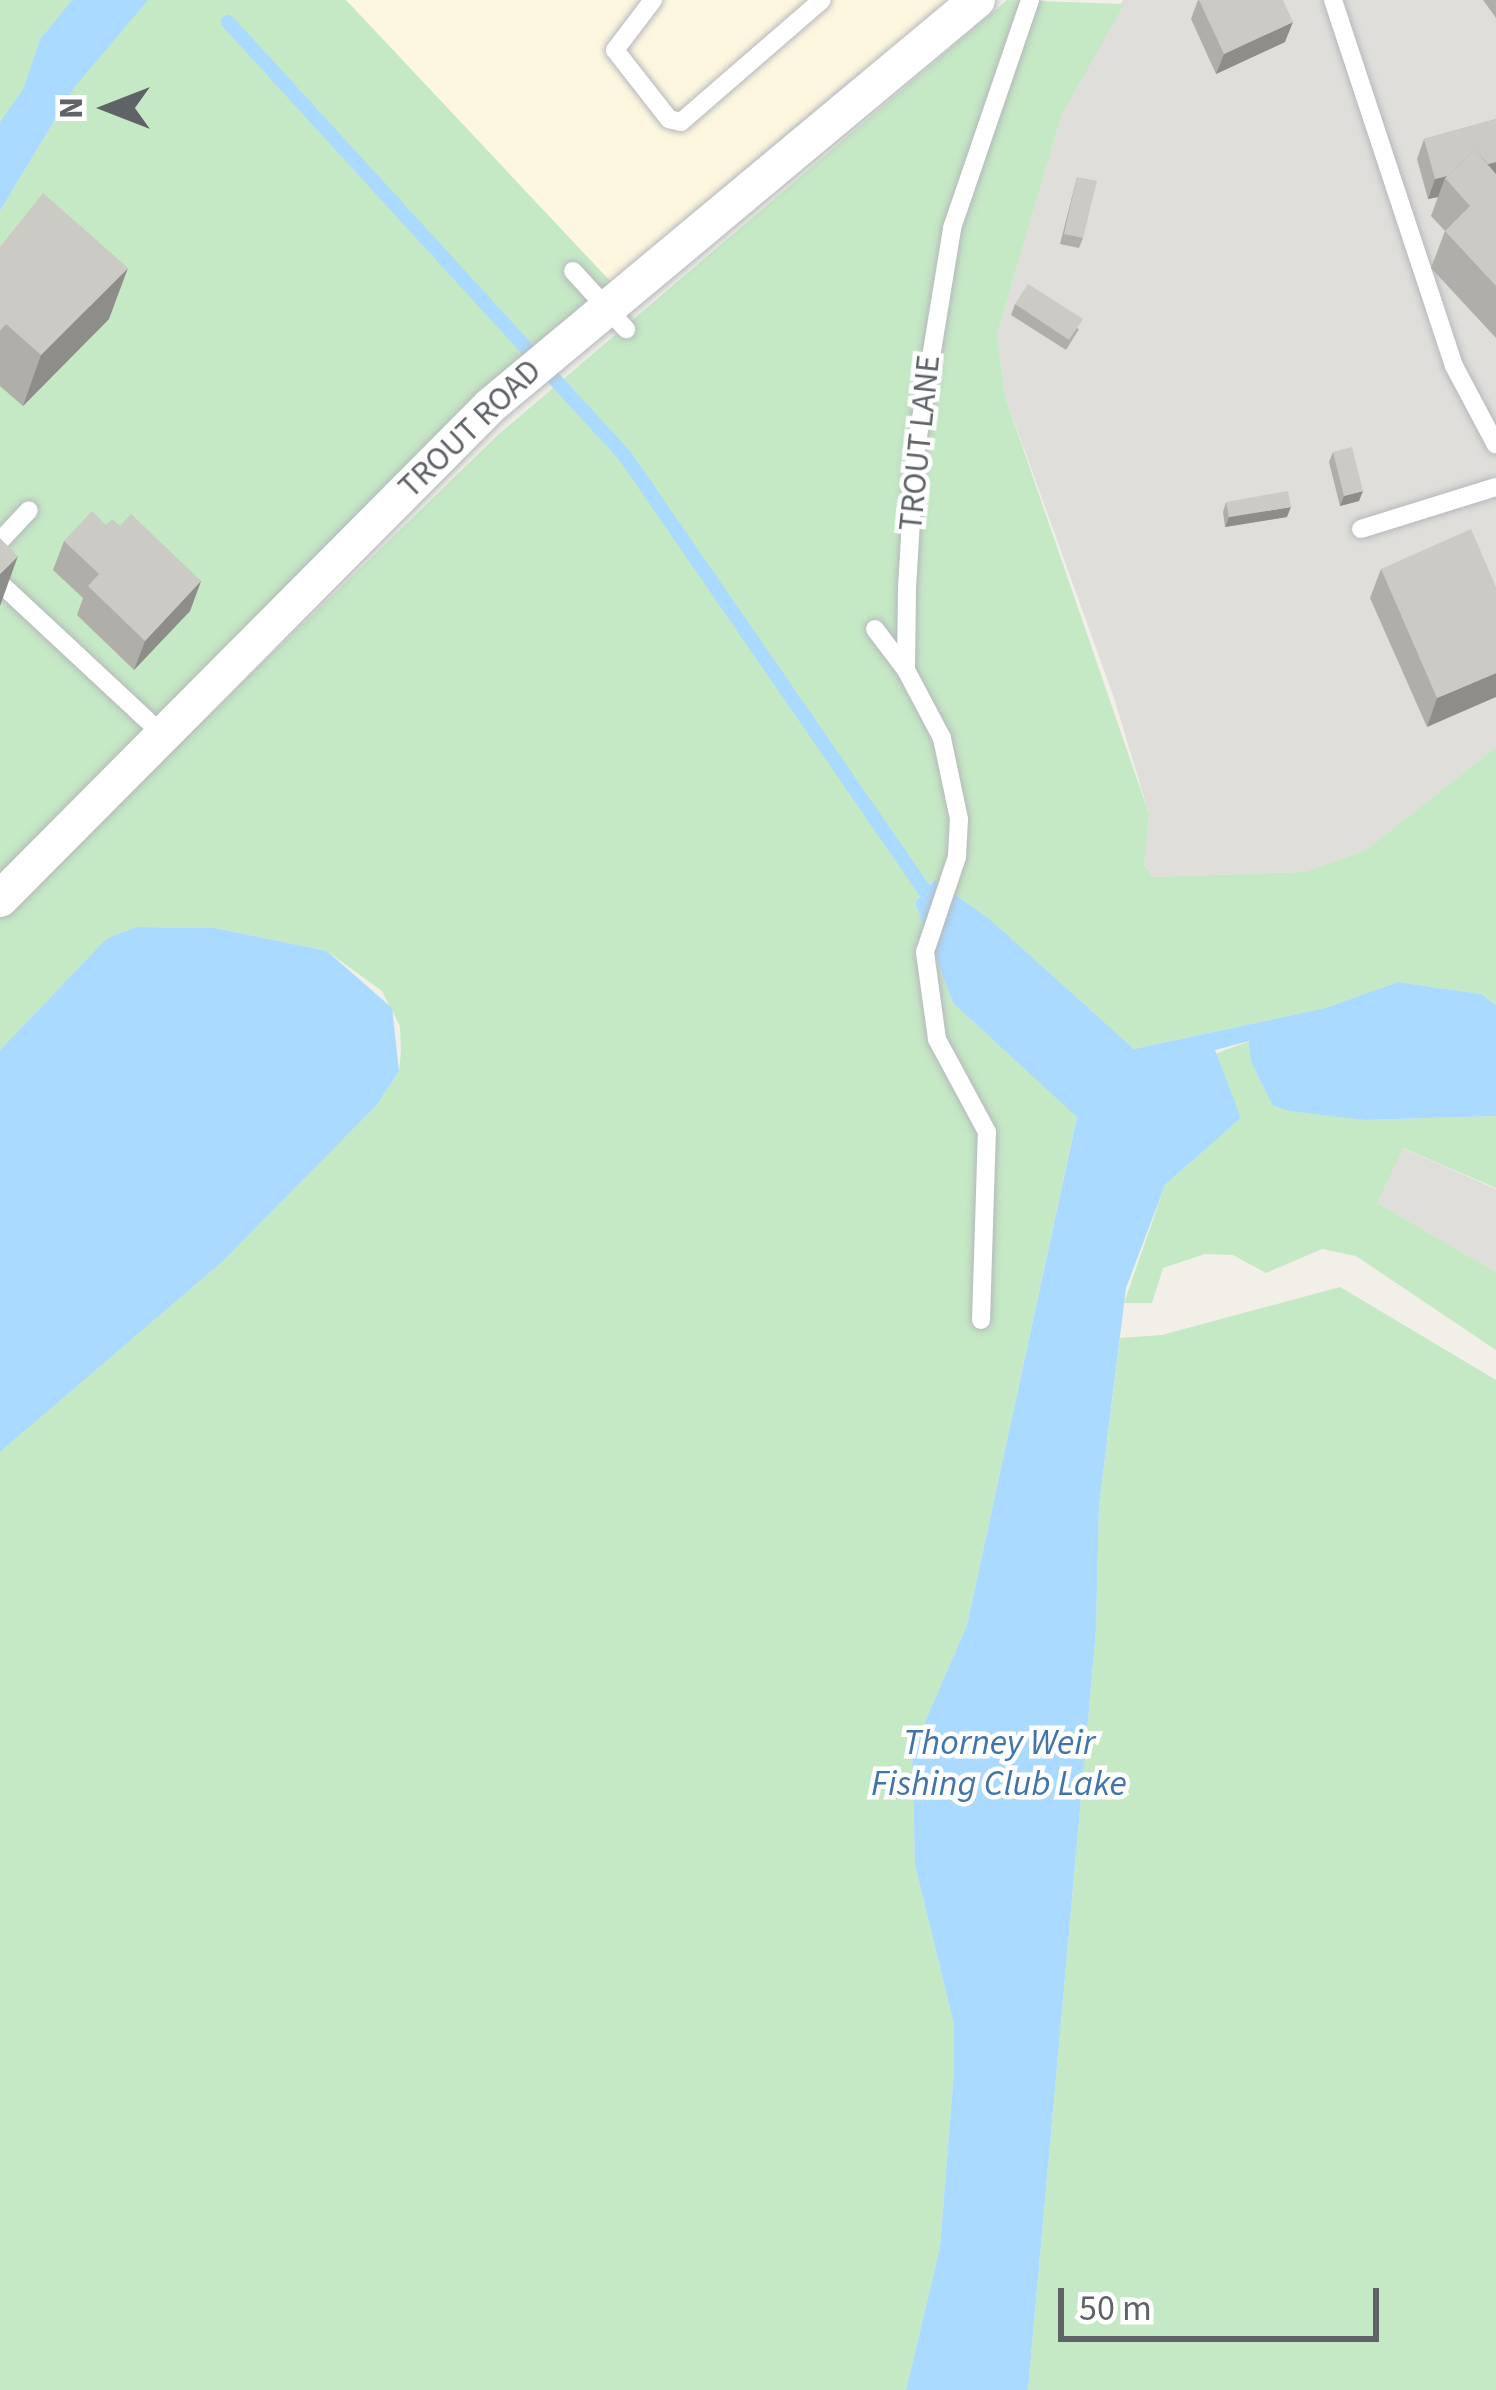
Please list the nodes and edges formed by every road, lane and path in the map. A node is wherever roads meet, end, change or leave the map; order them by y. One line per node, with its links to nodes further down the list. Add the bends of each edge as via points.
1 (653, 0): 2 (lane, via 615,50 669,119 680,122)
2 (822, 0)
3 (977, 0): 7 (street, TROUT ROAD)
4 (1030, 0): 15 (lane, TROUT LANE, via 964,178 933,325 914,455)
5 (1333, 0): 8 (lane, via 1454,366)
6 (573, 271): 7 (lane)
7 (605, 318): 16 (street, TROUT ROAD, via 490,406)
8 (1496, 445)
9 (1496, 487): 11 (lane)
10 (28, 510): 12 (lane)
11 (1361, 529)
12 (0, 541)
13 (0, 584): 16 (lane)
14 (874, 629): 15 (lane)
15 (906, 670): 18 (lane, via 942,738 955,788 960,837 927,932 932,1012 982,1112 989,1150)
16 (160, 733): 17 (street, TROUT ROAD)
17 (0, 899)
18 (981, 1320)

